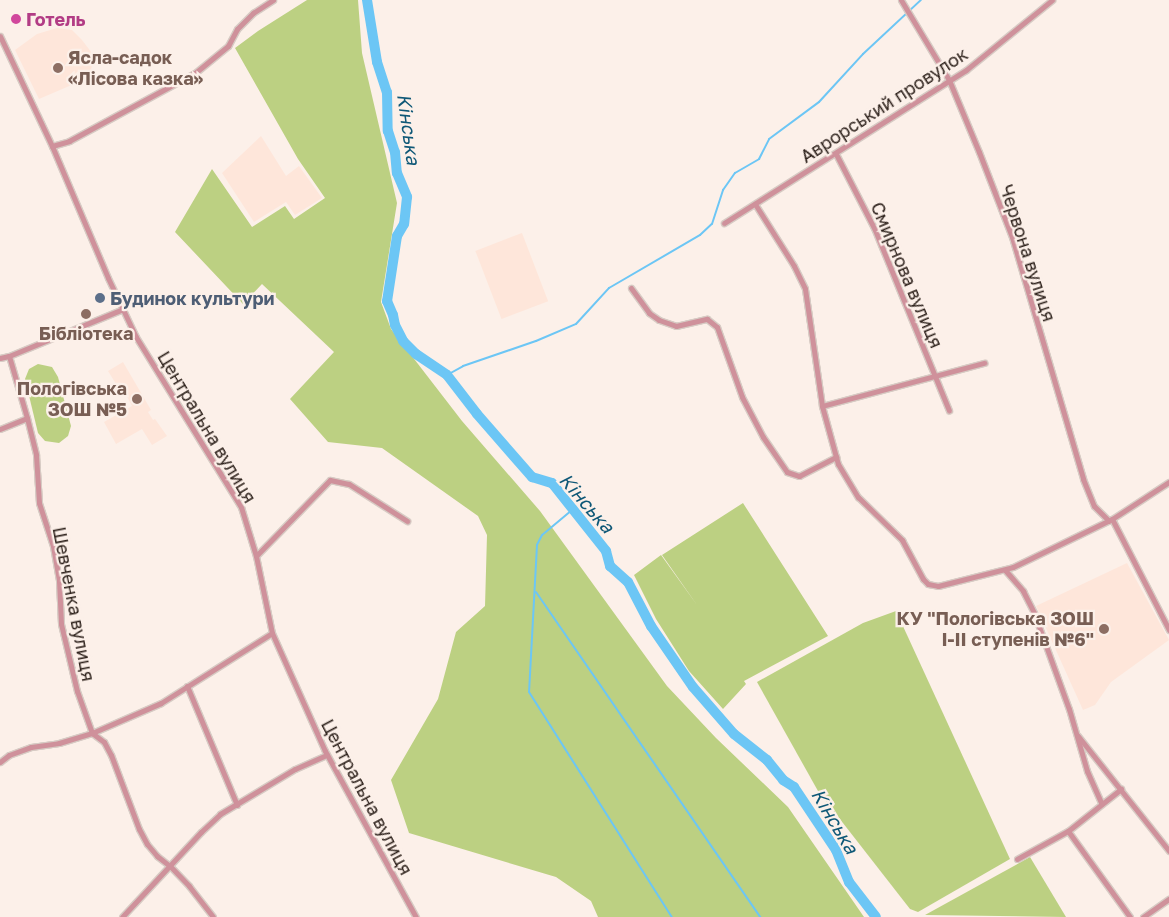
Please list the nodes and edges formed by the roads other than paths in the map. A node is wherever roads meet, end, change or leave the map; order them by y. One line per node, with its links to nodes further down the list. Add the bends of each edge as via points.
1 (273, 0): 6 (street, via 253,13 237,29 228,46 195,73 68,141)
2 (901, 0): 5 (street, Червона вулиця)
3 (1052, 0): 5 (street, Аврорський провулок, via 966,70)
4 (0, 36): 6 (street, Центральна вулиця)
5 (949, 80): 7 (street, Аврорський провулок); 22 (street, Червона вулиця, via 1012,238 1088,494 1097,510)
6 (52, 146): 11 (street, Центральна вулиця)
7 (836, 154): 8 (street, Аврорський провулок); 15 (street, Смирнова вулиця, via 875,230)
8 (755, 204): 9 (street, Аврорський провулок); 16 (street, via 805,289)
9 (724, 223)
10 (631, 288): 20 (street, via 649,313 659,320 676,326 706,319 717,327 742,397 763,437 787,472 799,476)
11 (123, 309): 12 (street); 24 (street, Центральна вулиця, via 136,337 241,507)
12 (9, 356): 13 (street); 18 (street, Шевченка вулиця)
13 (0, 358)
14 (984, 363): 15 (street)
15 (934, 376): 16 (street); 17 (street, Смирнова вулиця)
16 (822, 406): 20 (street)
17 (949, 410)
18 (27, 418): 19 (street); 29 (street, Шевченка вулиця, via 36,455 39,503 53,546 59,581 61,624 77,691)
19 (0, 429)
20 (836, 457): 25 (street, via 858,497 902,540 928,584 938,586)
21 (1169, 482): 22 (street)
22 (1110, 520): 25 (street); 26 (street, Червона вулиця)
23 (407, 521): 24 (street, via 349,484 330,480)
24 (256, 556): 27 (street, Центральна вулиця)
25 (1005, 570): 30 (street, via 1019,585 1034,612)
26 (1169, 630)
27 (272, 634): 28 (street); 31 (street, Центральна вулиця)
28 (187, 686): 29 (street, via 161,703); 34 (street)
29 (92, 733): 32 (street, via 31,748 9,755); 39 (street, Шевченка вулиця, via 104,742 111,755 147,844)
30 (1076, 734): 33 (street); 35 (street, via 1087,771)
31 (327, 754): 34 (street); 43 (street, Центральна вулиця)
32 (0, 762)
33 (1121, 789): 35 (street); 37 (street)
34 (237, 804): 39 (street, via 200,832)
35 (1102, 804): 36 (street)
36 (1068, 831): 38 (street); 44 (street)
37 (1169, 851)
38 (1017, 860)
39 (170, 866): 41 (street); 42 (street, Шевченка вулиця)
40 (1169, 899): 45 (street)
41 (122, 917)
42 (212, 917)
43 (416, 917)
44 (1130, 917)
45 (1143, 917)

